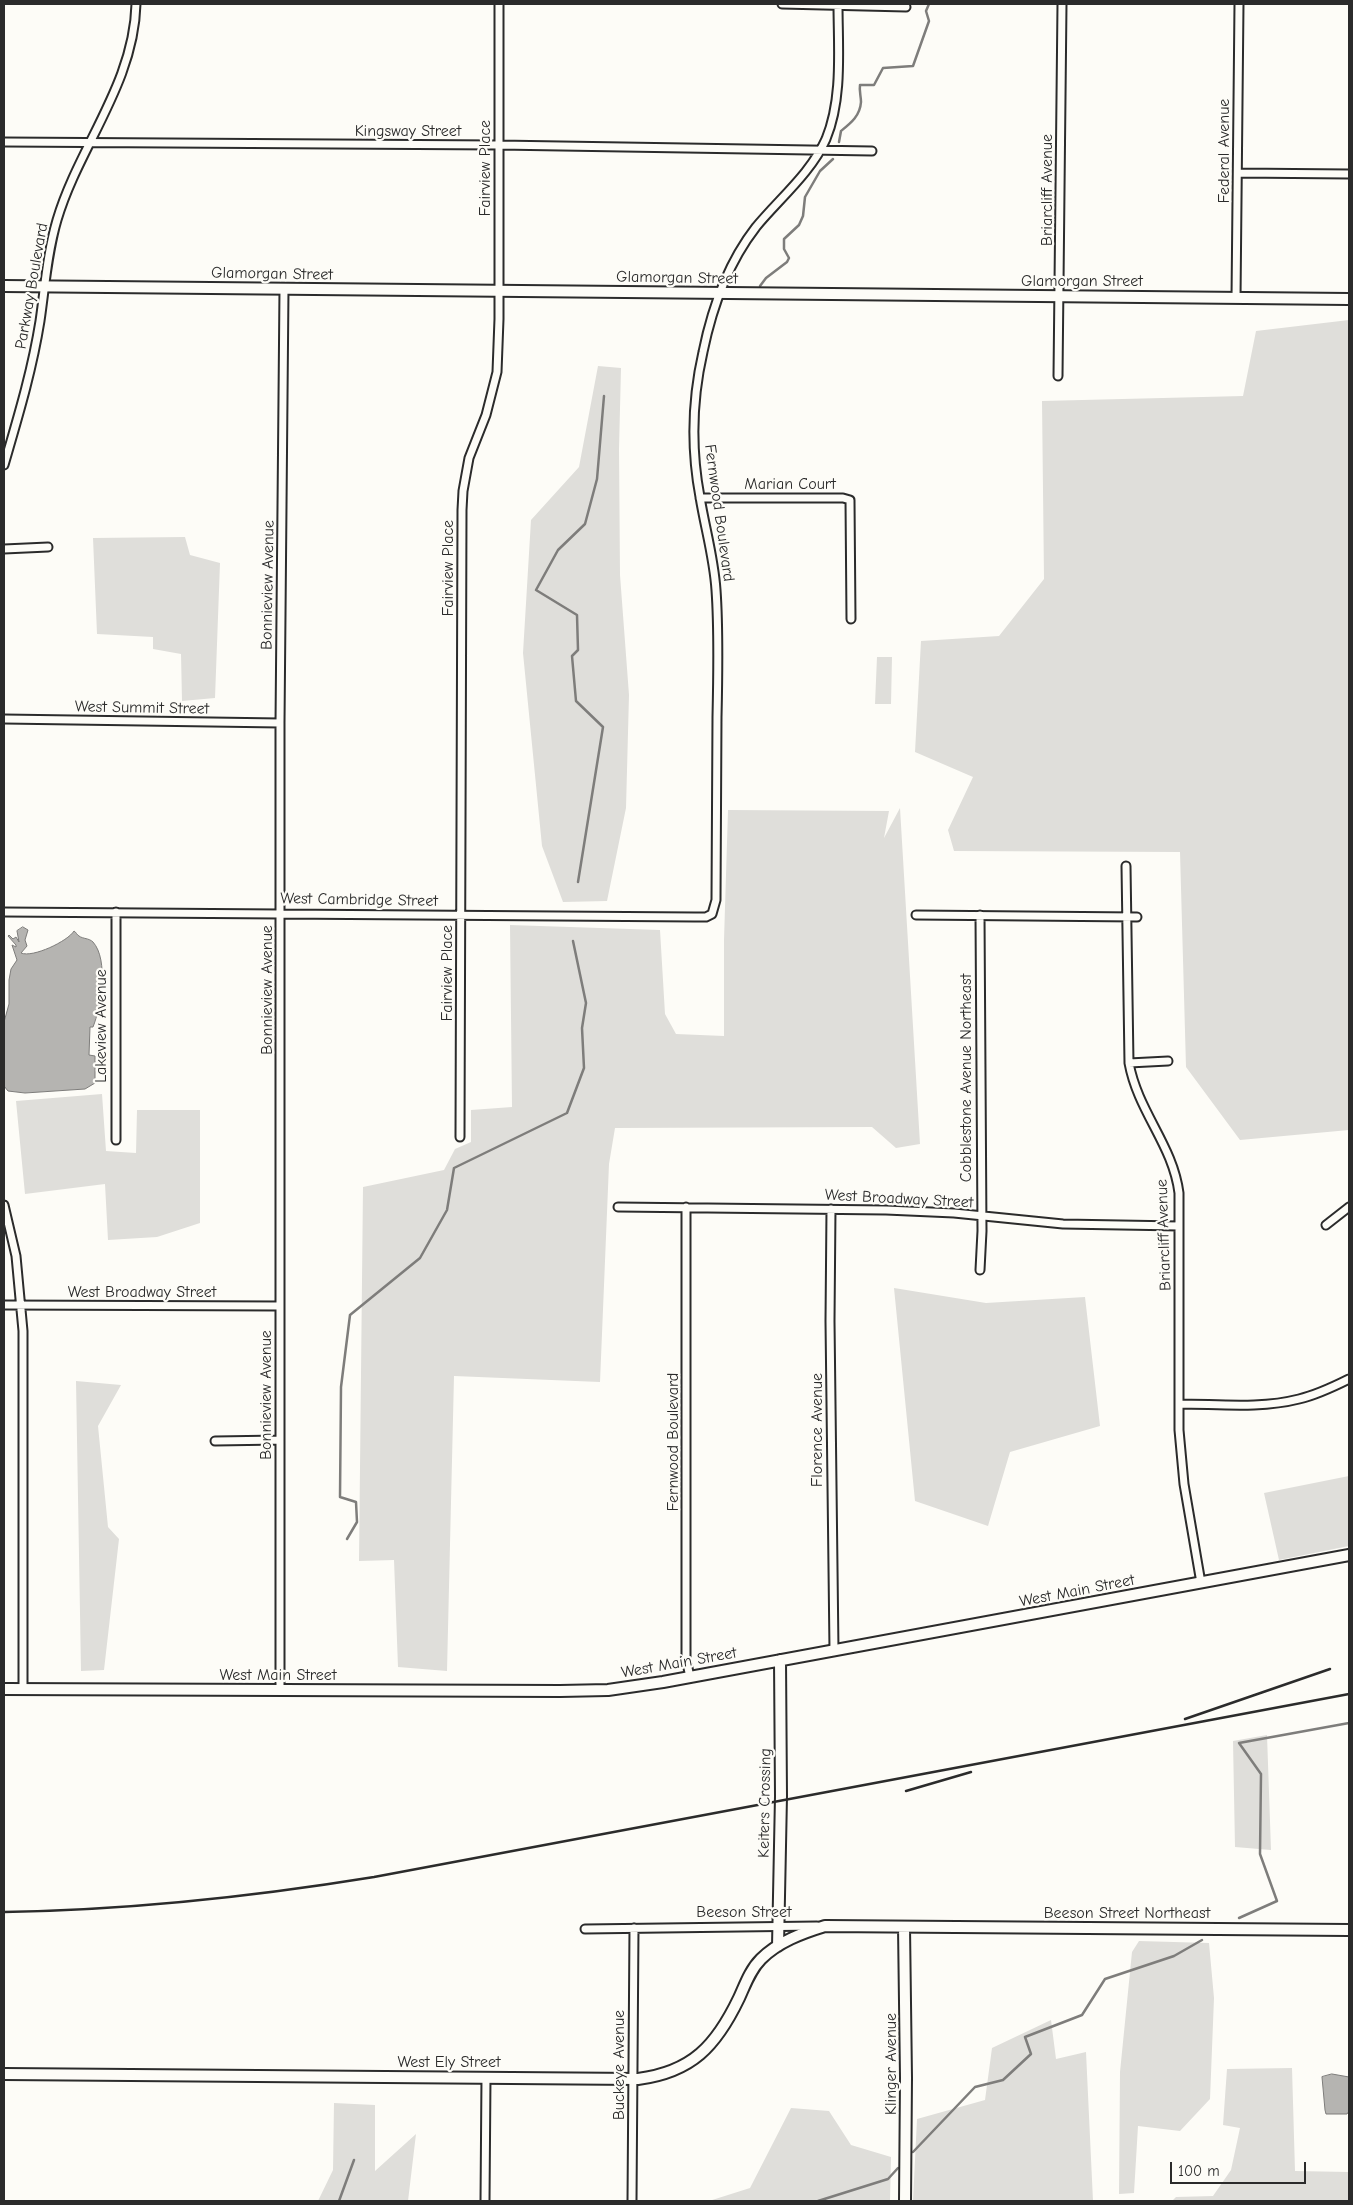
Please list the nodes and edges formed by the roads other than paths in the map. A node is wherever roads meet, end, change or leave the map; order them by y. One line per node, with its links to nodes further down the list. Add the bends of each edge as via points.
1 (136, 4): 9 (street, Parkway Boulevard, via 124,66 107,112)
2 (499, 4): 10 (street, Fairview Place)
3 (782, 4): 4 (street)
4 (838, 4): 7 (street); 11 (street, Fernwood Boulevard, via 835,102 830,127)
5 (1062, 4): 20 (street, Briarcliff Avenue)
6 (1239, 4): 13 (street, Federal Avenue)
7 (906, 8)
8 (4, 142): 9 (street, Kingsway Street)
9 (90, 143): 10 (street, Kingsway Street); 16 (street, Parkway Boulevard, via 57,220)
10 (499, 145): 11 (street, Kingsway Street); 18 (street, Fairview Place)
11 (820, 150): 12 (street, Kingsway Street); 19 (street, Fernwood Boulevard, via 744,244)
12 (872, 150)
13 (1238, 173): 14 (street); 21 (street, Federal Avenue)
14 (1349, 174)
15 (4, 286): 16 (street, Glamorgan Street)
16 (43, 286): 17 (street, Glamorgan Street); 24 (street, Parkway Boulevard, via 30,376)
17 (284, 289): 18 (street, Glamorgan Street); 30 (street, Bonnieview Avenue)
18 (499, 291): 19 (street, Glamorgan Street); 36 (street, Fairview Place, via 498,372 469,458 463,491)
19 (720, 294): 20 (street, Glamorgan Street); 25 (street, Fernwood Boulevard, via 703,350 696,394 695,459)
20 (1060, 296): 21 (street, Glamorgan Street); 23 (street, Briarcliff Avenue)
21 (1236, 298): 22 (street, Glamorgan Street)
22 (1349, 299)
23 (1058, 376)
24 (4, 465)
25 (700, 498): 28 (street, Marian Court, via 850,500); 35 (street, Fernwood Boulevard, via 714,564 718,618 716,900)
26 (48, 547): 27 (street)
27 (4, 549)
28 (851, 619)
29 (4, 719): 30 (street, West Summit Street)
30 (280, 722): 34 (street, Bonnieview Avenue)
31 (1126, 866): 39 (street, Briarcliff Avenue)
32 (4, 912): 33 (street, West Cambridge Street)
33 (116, 912): 34 (street, West Cambridge Street); 44 (street, Lakeview Avenue)
34 (280, 913): 36 (street, West Cambridge Street); 56 (street, Bonnieview Avenue)
35 (712, 914): 36 (street, West Cambridge Street, via 706,918)
36 (460, 915): 43 (street, Fairview Place)
37 (916, 915): 38 (street)
38 (980, 915): 39 (street); 50 (street, Cobblestone Avenue Northeast)
39 (1126, 917): 40 (street); 42 (street, Briarcliff Avenue)
40 (1137, 917)
41 (1168, 1062): 42 (street)
42 (1129, 1064): 52 (street, Briarcliff Avenue, via 1139,1100 1174,1167 1179,1193)
43 (460, 1137)
44 (116, 1140)
45 (4, 1206): 55 (street, via 16,1256)
46 (618, 1207): 47 (street, West Broadway Street)
47 (686, 1207): 49 (street, West Broadway Street); 65 (street, Fernwood Boulevard, via 686,1659)
48 (1349, 1207): 51 (street)
49 (831, 1209): 50 (street, West Broadway Street); 63 (street, Florence Avenue)
50 (980, 1216): 52 (street, West Broadway Street, via 1063,1224); 53 (street, Cobblestone Avenue Northeast)
51 (1326, 1224)
52 (1179, 1226): 58 (street, Briarcliff Avenue)
53 (980, 1270)
54 (4, 1305): 55 (street, West Broadway Street)
55 (22, 1306): 56 (street, West Broadway Street); 67 (street)
56 (280, 1306): 59 (street, Bonnieview Avenue)
57 (1349, 1379): 58 (street, via 1310,1396 1284,1402)
58 (1179, 1404): 62 (street, Briarcliff Avenue, via 1184,1484)
59 (280, 1440): 60 (street); 68 (street, Bonnieview Avenue)
60 (215, 1441)
61 (1349, 1555): 62 (street, West Main Street)
62 (1201, 1583): 63 (street, West Main Street)
63 (834, 1650): 64 (street, West Main Street)
64 (780, 1660): 65 (street, West Main Street); 70 (street, Keiters Crossing)
65 (690, 1677): 68 (street, West Main Street, via 631,1687 576,1691)
66 (4, 1689): 67 (street, West Main Street)
67 (23, 1689): 68 (street, West Main Street)
68 (280, 1691)
69 (825, 1926): 70 (street, Beeson Street); 71 (street, Beeson Street); 75 (street, West Ely Street)
70 (778, 1927): 72 (street, Beeson Street); 75 (street, Keiters Crossing)
71 (904, 1927): 74 (street, Beeson Street Northeast); 81 (street, Klinger Avenue)
72 (634, 1928): 73 (street, Beeson Street); 78 (street, Buckeye Avenue)
73 (585, 1929)
74 (1349, 1930)
75 (778, 1946): 78 (street, West Ely Street, via 754,1969 725,2026 707,2049 680,2069)
76 (4, 2074): 77 (street, West Ely Street)
77 (486, 2077): 78 (street, West Ely Street); 79 (street)
78 (632, 2079): 80 (street, Buckeye Avenue)
79 (485, 2201)
80 (632, 2201)
81 (905, 2201)

